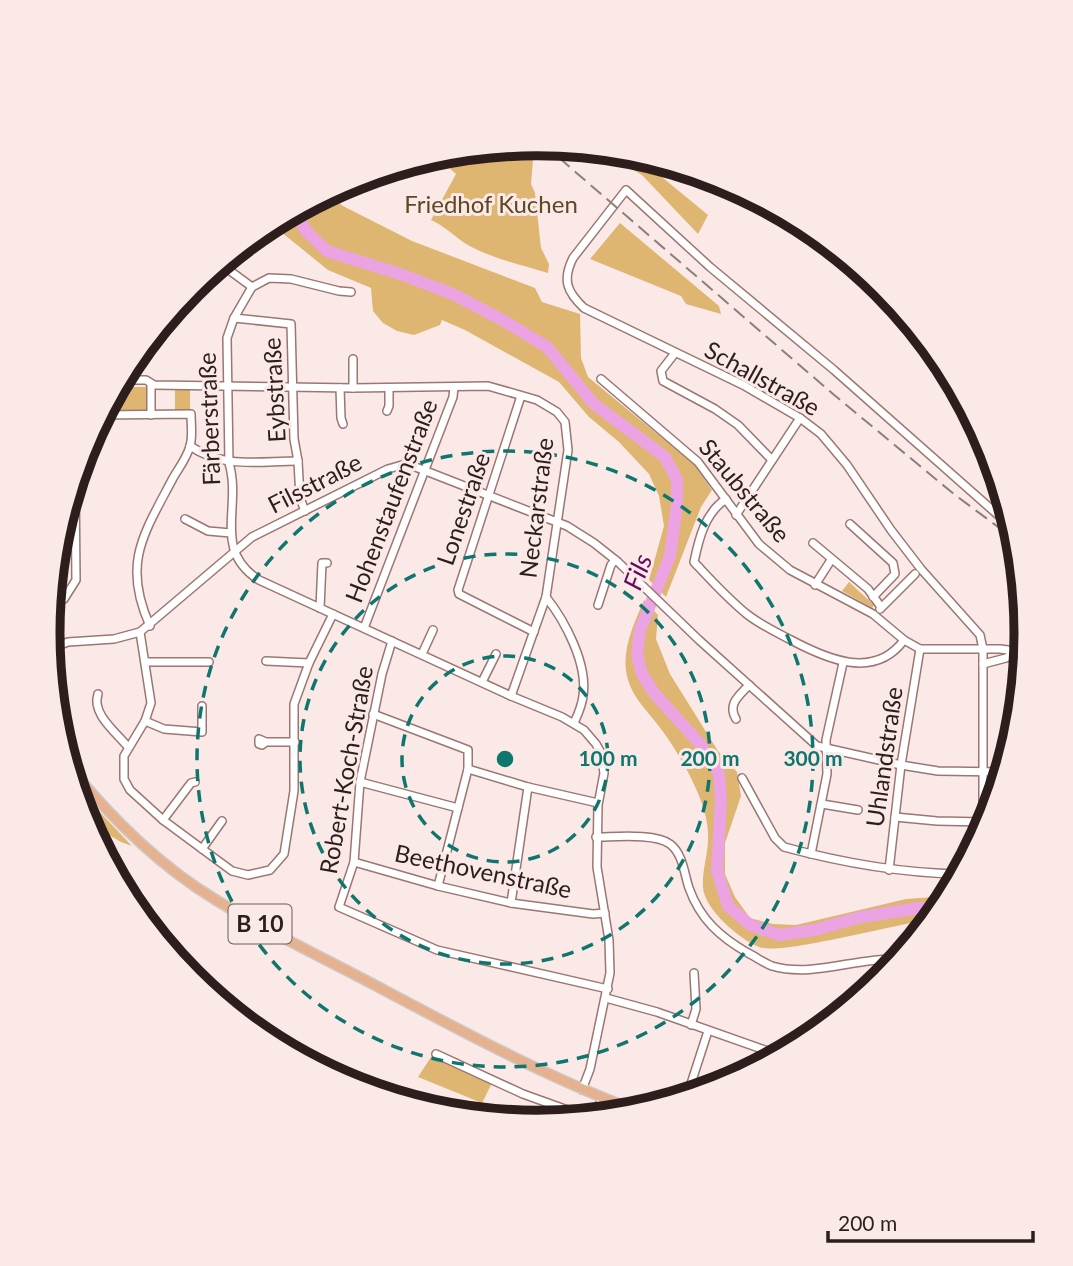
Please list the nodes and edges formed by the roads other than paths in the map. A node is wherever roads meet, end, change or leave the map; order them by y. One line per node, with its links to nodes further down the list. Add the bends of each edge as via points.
1 (228, 269): 2 (street)
2 (252, 287): 3 (street, via 269,278 291,279); 4 (street, Färberstraße)
3 (351, 292)
4 (234, 318): 10 (street, Färberstraße, via 227,338); 11 (street, Eybstraße, via 291,324)
5 (675, 353): 20 (street, Schallstraße); 23 (street, via 662,371 663,381 738,425); 32 (street, Schallstraße, via 584,309 568,289 566,278 573,258 626,190)
6 (353, 359): 14 (street)
7 (601, 379): 28 (street, Staubstraße, via 698,462)
8 (132, 380): 9 (street, Neckarstraße)
9 (151, 384): 10 (street, Neckarstraße); 19 (street)
10 (228, 385): 11 (street, Neckarstraße); 25 (street, Färberstraße)
11 (292, 386): 13 (street, Neckarstraße); 24 (street, Eybstraße)
12 (454, 387): 15 (street, Neckarstraße); 16 (street, Neckarstraße, via 488,386); 26 (street, Hohenstaufenstraße)
13 (340, 388): 14 (street, Neckarstraße); 21 (street)
14 (353, 388): 15 (street, Neckarstraße)
15 (389, 388): 17 (street)
16 (521, 396): 27 (street, Lonestraße); 34 (street, Neckarstraße, via 550,407 565,422 568,450)
17 (387, 411)
18 (112, 415): 19 (street)
19 (151, 415): 22 (street, via 191,414)
20 (800, 418): 23 (street); 63 (street, Schallstraße, via 821,434 847,465 921,569 979,635)
21 (343, 424)
22 (190, 446): 25 (street); 54 (street, via 141,541 136,580)
23 (772, 460): 31 (street)
24 (298, 461): 25 (street); 29 (street, Eybstraße)
25 (229, 463): 36 (street, Färberstraße)
26 (425, 470): 27 (street, Filsstraße); 29 (street, Filsstraße, via 395,466); 55 (street, Hohenstaufenstraße)
27 (489, 496): 34 (street, Filsstraße); 58 (street, Lonestraße, via 459,594)
28 (726, 499): 31 (street, Staubstraße); 72 (street, via 706,522 694,562 753,618 823,657)
29 (305, 511): 38 (street, Filsstraße, via 252,537)
30 (75, 513): 48 (street, via 76,580)
31 (736, 515): 45 (street, Staubstraße, via 773,557)
32 (998, 515)
33 (186, 519): 36 (street, Färberstraße, via 208,531)
34 (556, 523): 39 (street, Filsstraße, via 585,537); 46 (street, Neckarstraße)
35 (850, 524): 42 (street, via 893,563)
36 (231, 533): 38 (street, Färberstraße)
37 (813, 543): 40 (street)
38 (233, 552): 51 (street, via 250,574); 54 (street, Filsstraße)
39 (615, 560): 49 (street); 75 (street, Filsstraße)
40 (831, 560): 45 (street); 47 (street)
41 (327, 563): 51 (street, via 322,563)
42 (895, 574): 44 (street); 47 (street)
43 (915, 574): 44 (street)
44 (905, 584): 50 (street)
45 (815, 585): 53 (street, Staubstraße)
46 (546, 597): 58 (street, Neckarstraße); 82 (street, via 569,633 581,669 584,694)
47 (873, 597): 50 (street)
48 (61, 600)
49 (598, 605)
50 (881, 607): 53 (street)
51 (320, 608): 52 (street)
52 (333, 614): 55 (street); 71 (street)
53 (875, 615): 59 (street, Staubstraße)
54 (150, 626): 57 (street, Filsstraße)
55 (363, 628): 60 (street)
56 (433, 629): 65 (street)
57 (140, 632): 61 (street, Filsstraße); 69 (street)
58 (534, 632): 77 (street, Neckarstraße)
59 (904, 640): 62 (street, Staubstraße); 72 (street, via 883,657)
60 (392, 641): 65 (street); 79 (street, Robert-Koch-Straße)
61 (60, 644)
62 (920, 649): 63 (street, Staubstraße); 87 (street, Uhlandstraße)
63 (983, 649): 64 (street, Staubstraße); 73 (street)
64 (1013, 651)
65 (422, 654): 74 (street)
66 (496, 654): 74 (street)
67 (1013, 655): 73 (street)
68 (266, 661): 71 (street)
69 (147, 662): 70 (street); 81 (street, via 151,703)
70 (209, 662)
71 (309, 663): 84 (street, via 294,704)
72 (843, 663): 86 (street)
73 (983, 664): 89 (street)
74 (482, 682): 77 (street)
75 (749, 685): 80 (street, via 732,705); 86 (street, Filsstraße, via 808,740)
76 (98, 694): 85 (street, via 97,710)
77 (511, 696): 82 (street)
78 (202, 706): 81 (street, via 202,733 164,730)
79 (373, 714): 88 (street, via 466,747); 93 (street, Robert-Koch-Straße)
80 (736, 719)
81 (145, 721): 85 (street)
82 (574, 723): 97 (street, via 601,753 604,773)
83 (265, 742): 84 (street)
84 (295, 742): 106 (street, via 294,792 284,854 271,870 247,875)
85 (128, 747): 102 (street, via 124,779)
86 (825, 749): 87 (street); 98 (street)
87 (901, 765): 89 (street); 101 (street, Uhlandstraße)
88 (468, 769): 95 (street); 99 (street)
89 (982, 772): 90 (street); 96 (street)
90 (992, 772)
91 (742, 778): 107 (street, via 775,838 784,847)
92 (195, 782): 102 (street)
93 (360, 782): 99 (street); 108 (street, Robert-Koch-Straße)
94 (85, 785): 123 (main road, B 10, via 144,846 215,900)
95 (528, 787): 97 (street); 112 (street)
96 (983, 801)
97 (598, 803): 105 (street)
98 (822, 804): 100 (street); 107 (street)
99 (458, 808): 111 (street)
100 (858, 810)
101 (895, 817): 104 (street); 109 (street, Uhlandstraße)
102 (163, 820): 106 (street)
103 (222, 821): 106 (street)
104 (974, 822)
105 (596, 837): 113 (street); 114 (street, via 655,838 670,844 683,864 702,916 727,941 770,965 799,970)
106 (202, 849)
107 (811, 854): 109 (street)
108 (354, 862): 111 (street, Beethovenstraße); 116 (street, Robert-Koch-Straße, via 339,907 437,950)
109 (889, 870): 110 (street)
110 (949, 873)
111 (438, 886): 112 (street, Beethovenstraße)
112 (511, 903): 113 (street, Beethovenstraße)
113 (605, 913): 116 (street)
114 (885, 958)
115 (694, 974): 118 (street, via 696,1009)
116 (608, 989): 117 (street)
117 (606, 998): 118 (street); 123 (street)
118 (691, 1024): 119 (street)
119 (708, 1031): 120 (street); 122 (street)
120 (766, 1051)
121 (436, 1054): 127 (street)
122 (691, 1085)
123 (582, 1090): 124 (main road, B 10)
124 (602, 1098): 125 (main road, B 10); 126 (street)
125 (616, 1103)
126 (599, 1106)
127 (565, 1109)

